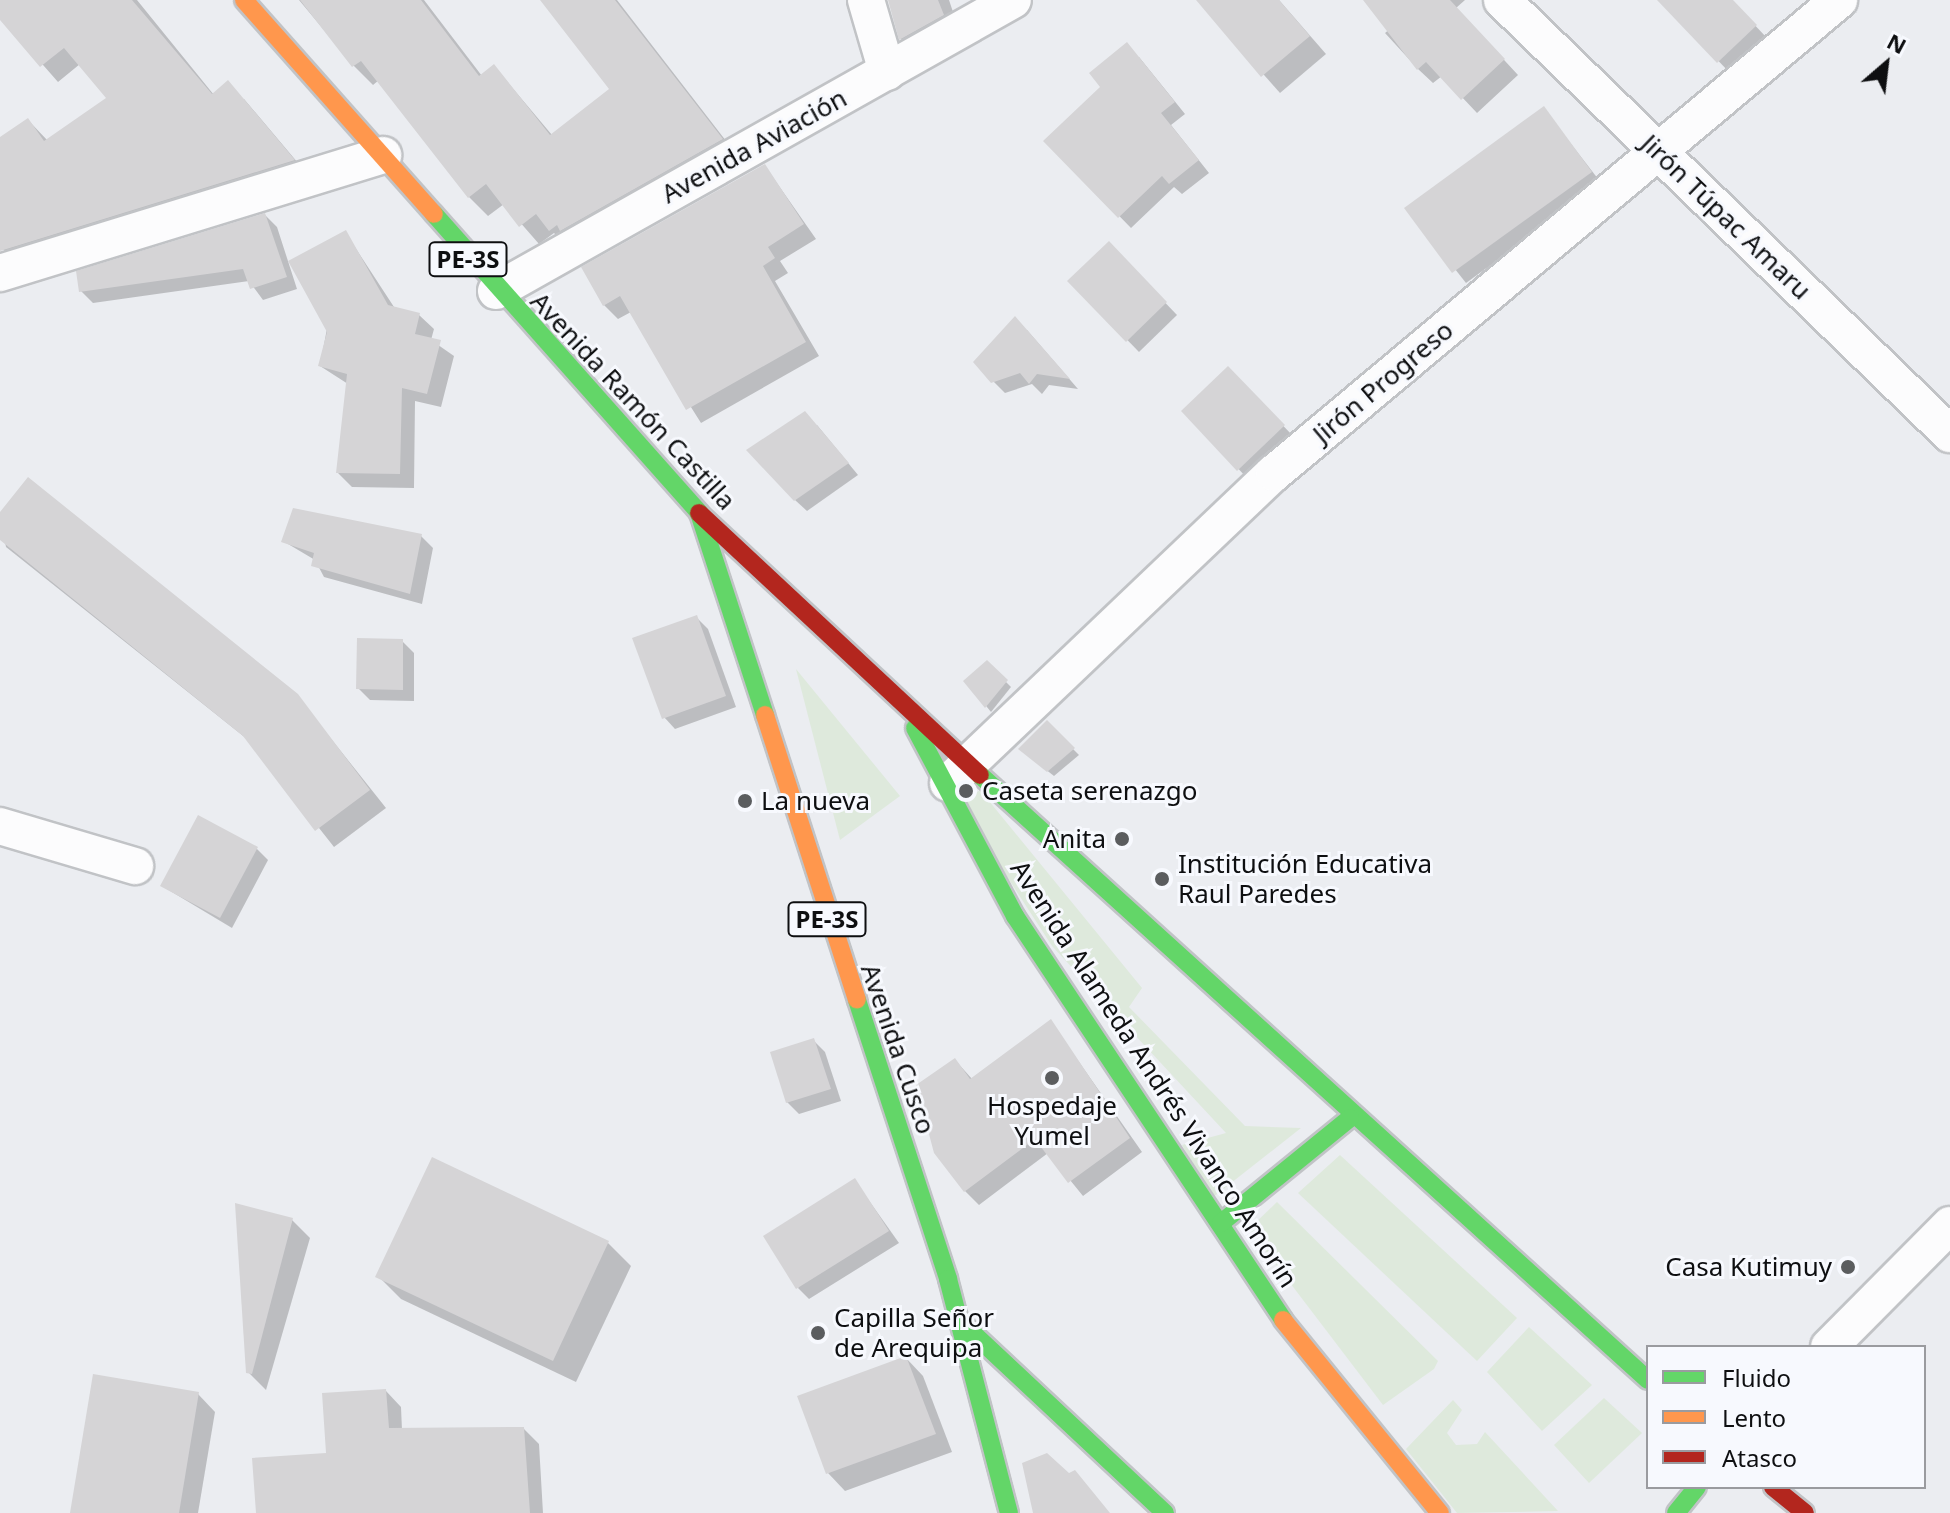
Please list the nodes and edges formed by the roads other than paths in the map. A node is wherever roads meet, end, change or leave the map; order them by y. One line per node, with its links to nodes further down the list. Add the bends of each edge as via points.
1 (244, 0): 8 (main road, Avenida Ramón Castilla / PE-3S)
2 (866, 0): 6 (street)
3 (1013, 0): 6 (street, Avenida Aviación)
4 (1502, 0): 7 (street, Jirón Túpac Amaru)
5 (1839, 0): 7 (street, Jirón Progreso)
6 (887, 72): 10 (street, Avenida Aviación)
7 (1660, 153): 11 (street, Jirón Túpac Amaru); 14 (street, Jirón Progreso, via 1274,473)
8 (383, 155): 9 (street); 10 (main road, Avenida Ramón Castilla / PE-3S)
9 (0, 273)
10 (496, 291): 12 (main road, Avenida Ramón Castilla / PE-3S)
11 (1950, 434)
12 (699, 513): 13 (main road, Avenida Ramón Castilla); 20 (main road, Avenida Cusco / PE-3S)
13 (906, 712): 14 (main road, Avenida Alameda Andrés Vivanco Amorín); 14 (main road, Avenida Alameda Andrés Vivanco Amorín)
14 (958, 774): 17 (main road, Avenida Alameda Andrés Vivanco Amorín); 18 (main road, Avenida Alameda Andrés Vivanco Amorín, via 1015,916)
15 (0, 826): 16 (street)
16 (135, 866)
17 (1350, 1118): 18 (main road); 22 (main road, Avenida Alameda Andrés Vivanco Amorín)
18 (1221, 1223): 27 (main road, Avenida Alameda Andrés Vivanco Amorín, via 1259,1290)
19 (1950, 1225): 21 (street)
20 (962, 1323): 25 (main road, Avenida Cusco / PE-3S); 26 (main road)
21 (1831, 1345)
22 (1646, 1378)
23 (1695, 1489): 28 (main road)
24 (1775, 1489): 29 (main road)
25 (1009, 1513)
26 (1165, 1513)
27 (1440, 1513)
28 (1676, 1513)
29 (1805, 1513)

